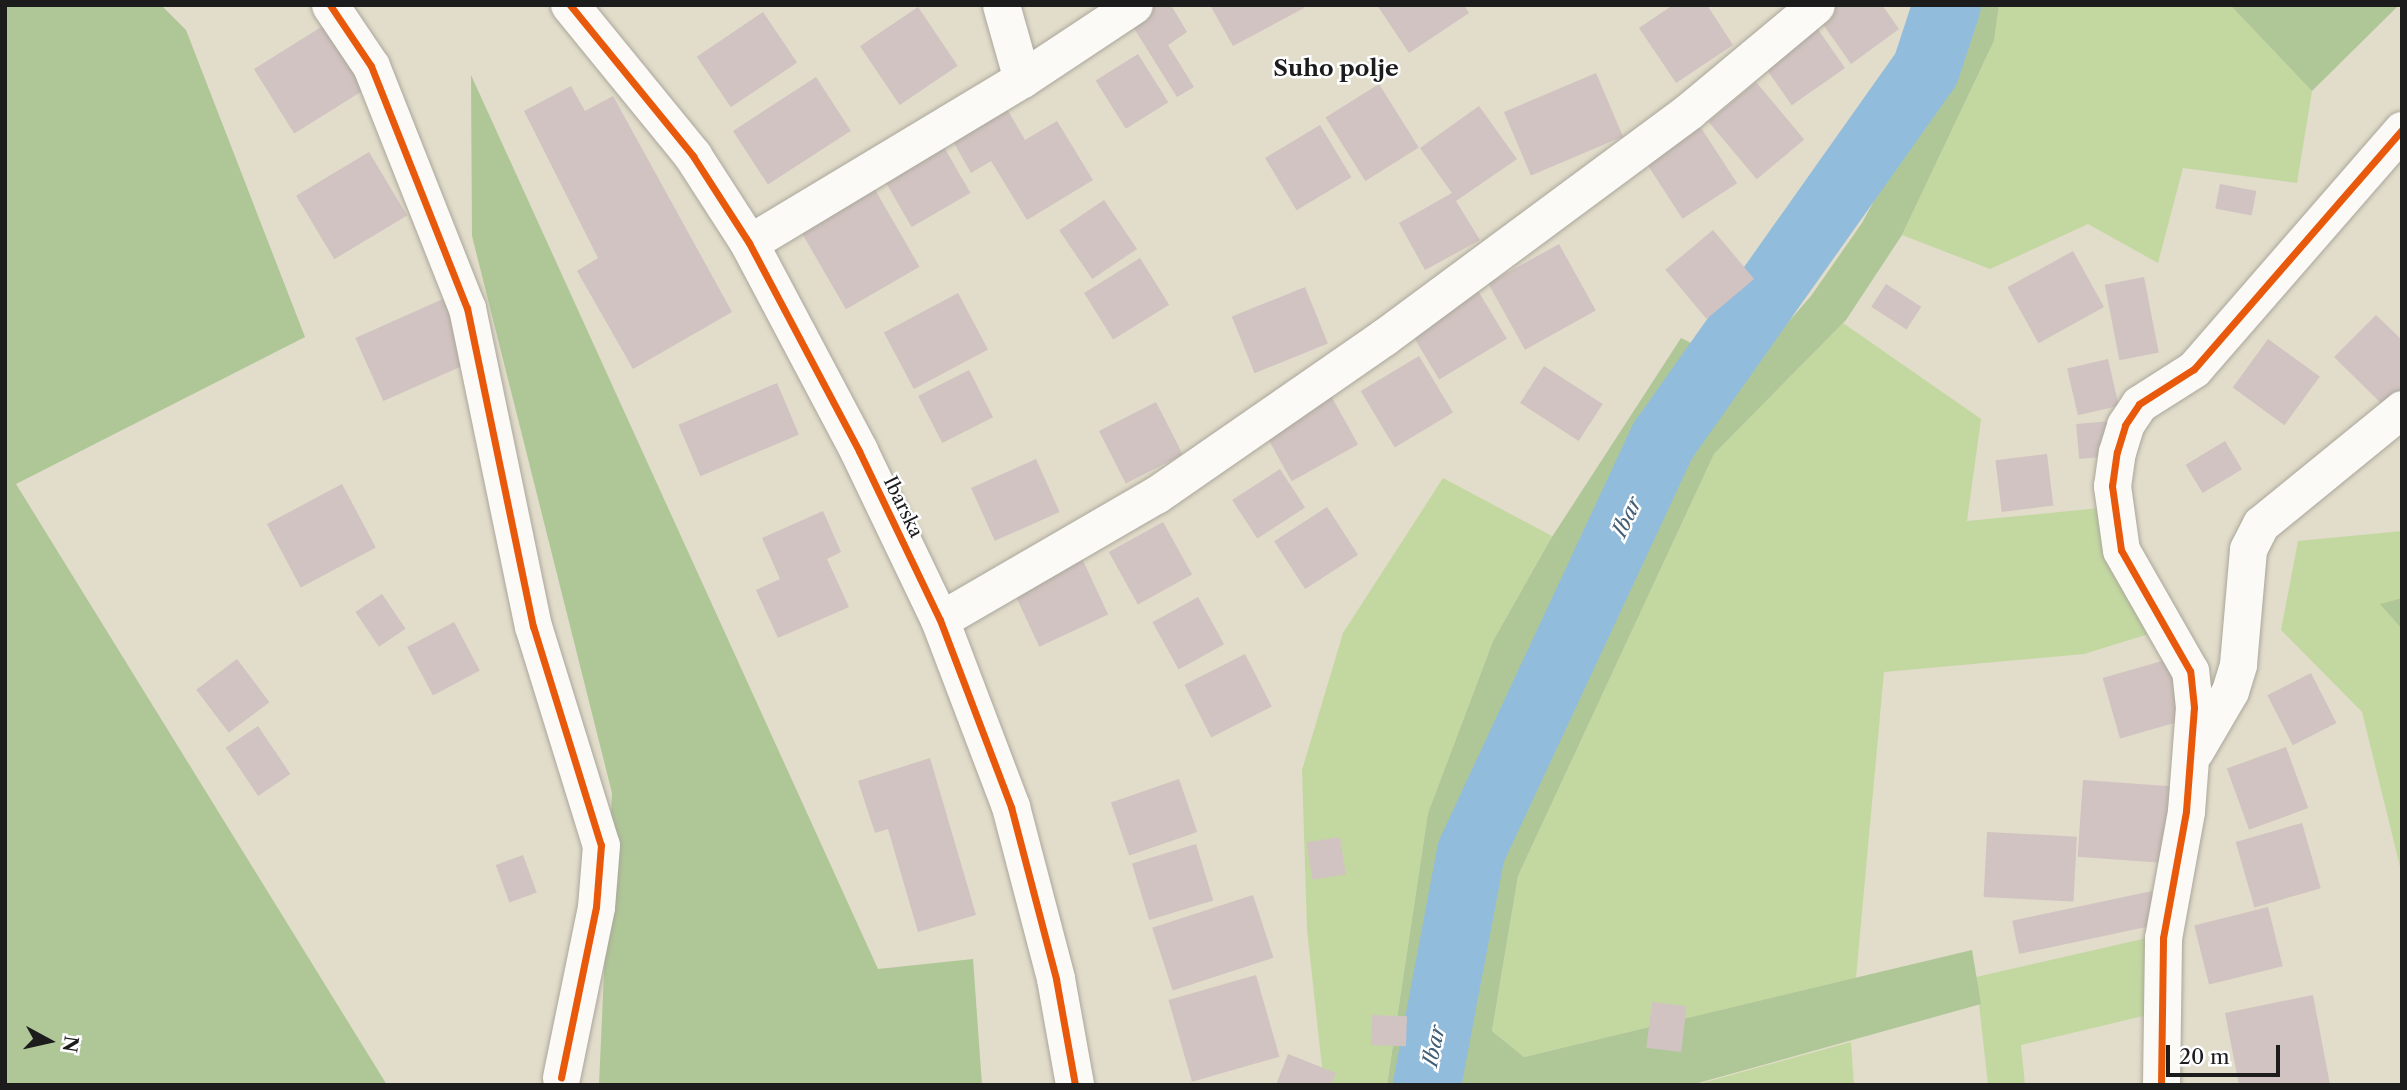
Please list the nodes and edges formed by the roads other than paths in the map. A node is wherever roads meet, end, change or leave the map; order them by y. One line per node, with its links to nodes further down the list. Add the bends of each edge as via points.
1 (330, 5): 12 (street, via 371,66 467,308 533,626 601,845 596,907)
2 (570, 5): 8 (main road, Ibarska, via 678,136)
3 (1001, 5): 6 (street)
4 (1134, 5): 6 (street)
5 (1816, 5): 10 (street, via 1689,111 1384,337 1156,495)
6 (1022, 79): 8 (street)
7 (2402, 130): 11 (street, via 2194,369 2139,404 2125,425 2112,486 2114,519 2121,550 2190,671)
8 (749, 243): 10 (main road, Ibarska, via 821,377)
9 (2402, 409): 11 (street, via 2261,524 2248,550 2238,664 2230,691)
10 (940, 620): 13 (main road, Ibarska, via 1011,807 1056,979)
11 (2193, 755): 14 (street, via 2162,938)
12 (561, 1077)
13 (1075, 1085)
14 (2161, 1085)

